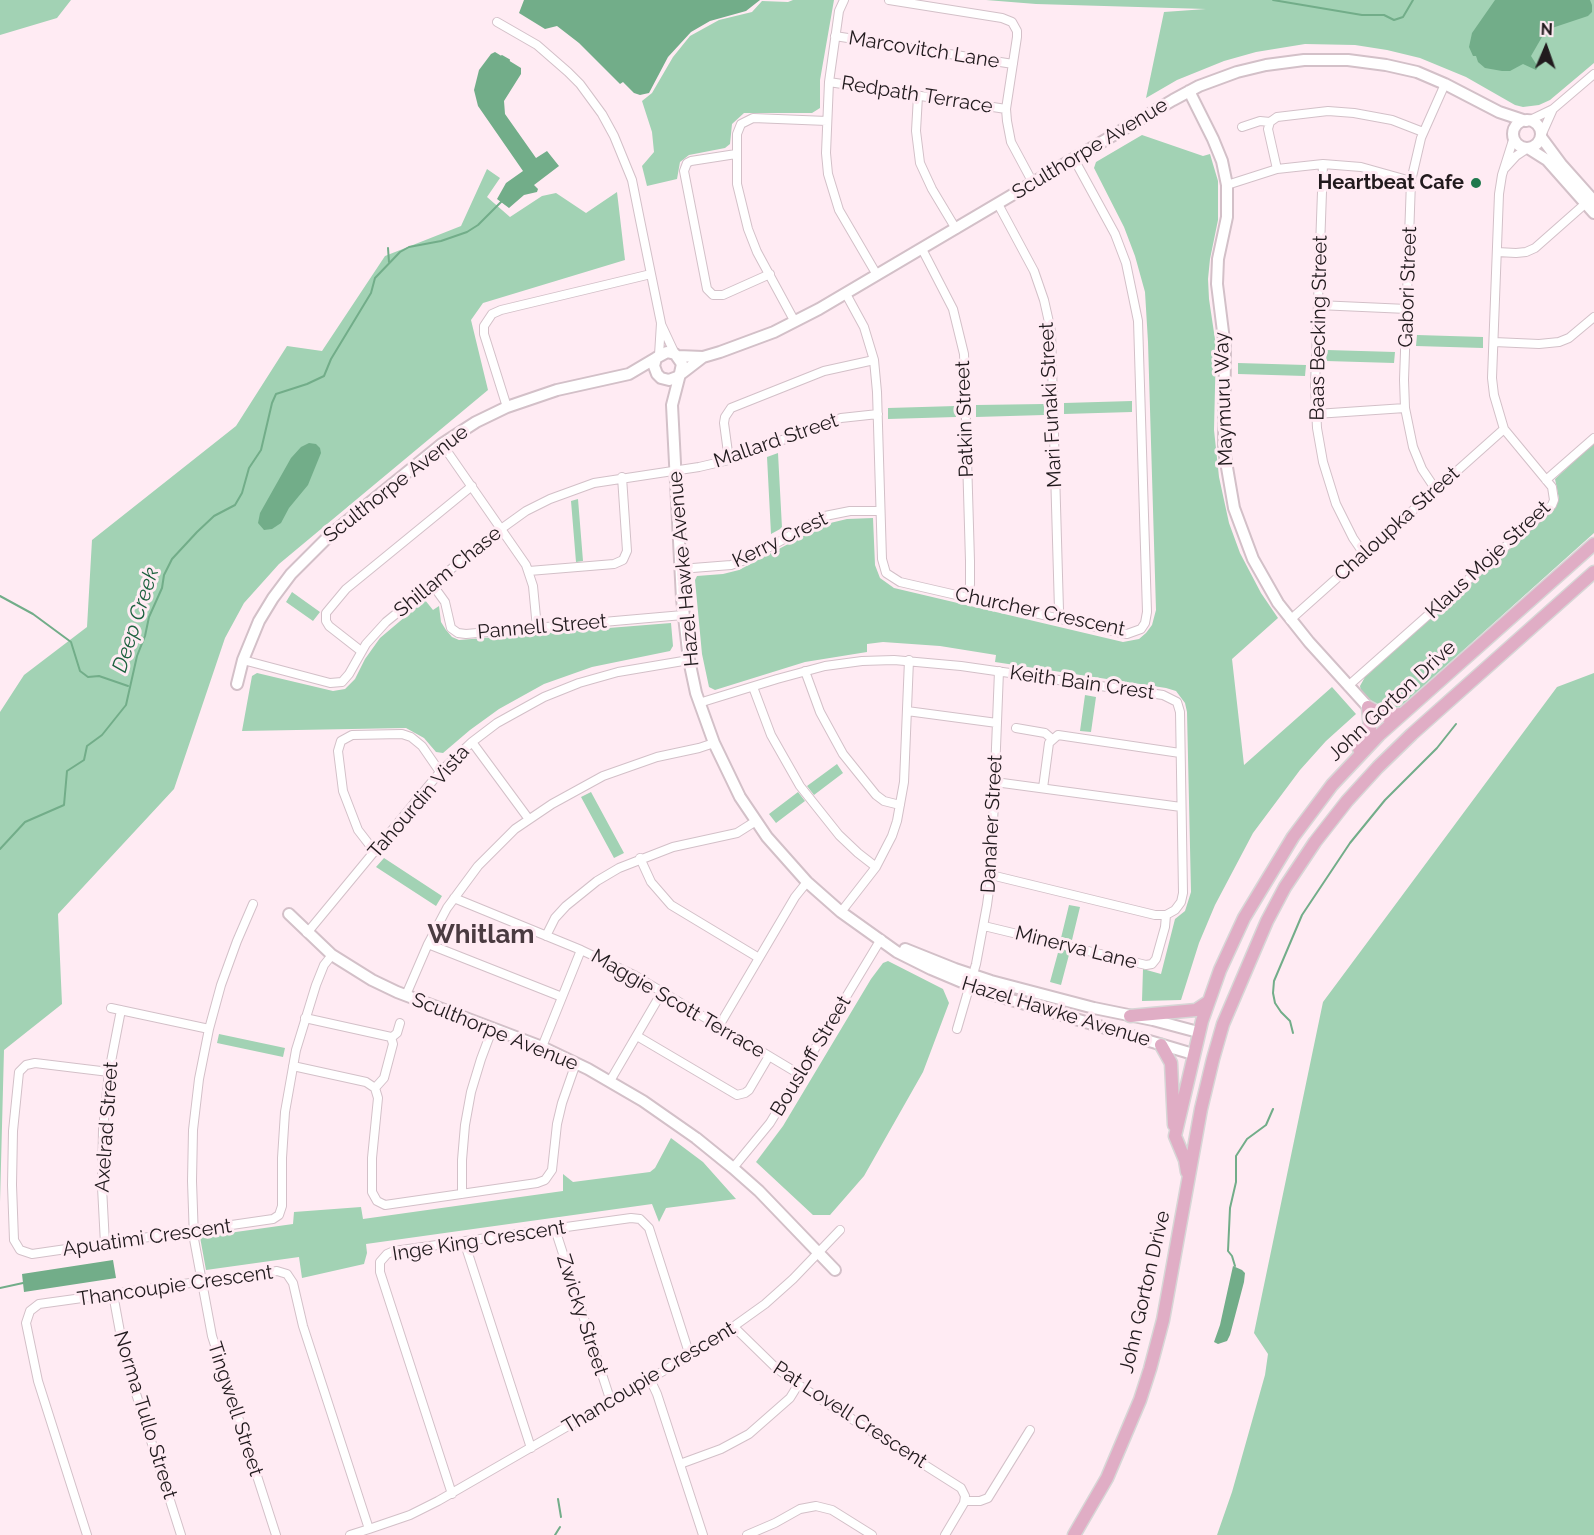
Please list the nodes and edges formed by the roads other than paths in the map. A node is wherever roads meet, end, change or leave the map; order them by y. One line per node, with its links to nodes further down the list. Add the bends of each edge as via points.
1 (844, 0): 4 (street)
2 (889, 0): 5 (street, via 1008,19 1017,31)
3 (497, 22): 36 (street, via 558,62 602,114 632,180)
4 (835, 36): 5 (street, Marcovitch Lane); 7 (street)
5 (1013, 64): 11 (street)
6 (1594, 74): 12 (street)
7 (829, 82): 10 (street, Redpath Terrace); 14 (street)
8 (1445, 84): 9 (street, Sculthorpe Avenue, via 1386,65 1318,59 1250,69); 13 (street, Sculthorpe Avenue); 18 (street, Gabori Street)
9 (1189, 91): 23 (street, Sculthorpe Avenue); 29 (street, Maymuru Way, via 1222,161)
10 (918, 96): 11 (street, Redpath Terrace); 33 (street, via 916,130 920,163)
11 (1006, 109): 28 (street, via 1011,142)
12 (1553, 110): 15 (street); 20 (street)
13 (1499, 112): 15 (street, Sculthorpe Avenue); 19 (street, Sculthorpe Avenue)
14 (827, 121): 22 (street, via 749,119 739,128); 38 (street, via 831,188 839,210)
15 (1527, 121): 19 (street, via 1517,125); 20 (street, via 1539,127)
16 (1270, 122): 17 (street); 18 (street, via 1285,115 1334,111 1380,117); 25 (street)
17 (1242, 127)
18 (1423, 132): 27 (street, Gabori Street)
19 (1514, 136): 21 (street, via 1520,146); 26 (street, Klaus Moje Street)
20 (1541, 136): 21 (street, via 1535,146); 30 (street)
21 (1528, 148): 26 (street); 30 (street)
22 (736, 154): 37 (street, via 744,216); 37 (street, via 692,161 684,171 706,289 713,295 723,295)
23 (1074, 159): 28 (street, Sculthorpe Avenue); 77 (street, Churcher Crescent, via 1115,234 1133,292 1140,359 1147,612 1140,629 1127,634)
24 (1323, 164): 25 (street); 27 (street, via 1372,169); 40 (street, Baas Becking Street)
25 (1277, 168): 29 (street)
26 (1504, 169): 35 (street, Klaus Moje Street)
27 (1411, 181): 41 (street, Gabori Street)
28 (1033, 183): 31 (street, Sculthorpe Avenue)
29 (1227, 185): 78 (street, Maymuru Way, via 1227,217 1217,284 1225,348 1226,471 1249,549)
30 (1591, 200): 32 (street); 35 (street, via 1535,248 1526,252)
31 (998, 204): 33 (street, Sculthorpe Avenue); 77 (street, Mari Funaki Street, via 1031,265 1051,331)
32 (1594, 213)
33 (956, 229): 34 (street, Sculthorpe Avenue)
34 (922, 249): 38 (street, Sculthorpe Avenue); 75 (street, Patkin Street, via 953,309 964,354)
35 (1497, 252): 45 (street, Klaus Moje Street)
36 (651, 274): 44 (street); 54 (street, via 492,314 484,334)
37 (770, 274): 43 (street)
38 (877, 275): 39 (street, Sculthorpe Avenue)
39 (846, 294): 43 (street, Sculthorpe Avenue); 49 (street, Churcher Crescent, via 864,327)
40 (1318, 305): 41 (street); 57 (street, Baas Becking Street)
41 (1407, 309): 55 (street, Gabori Street)
42 (1594, 318): 45 (street, via 1559,342)
43 (795, 321): 48 (street, Sculthorpe Avenue, via 748,343)
44 (660, 323): 46 (street); 47 (street)
45 (1494, 342): 58 (street, Klaus Moje Street, via 1494,394)
46 (677, 355): 47 (street, via 667,352); 48 (street, Sculthorpe Avenue); 50 (street, via 682,364)
47 (658, 357): 51 (street, Sculthorpe Avenue); 52 (street, via 654,366)
48 (703, 357): 50 (street, Sculthorpe Avenue)
49 (874, 360): 56 (street, Churcher Crescent); 61 (street, via 824,371 731,408 724,423)
50 (680, 373): 52 (street, via 669,380); 53 (street, Hazel Hawke Avenue)
51 (629, 374): 52 (street, Sculthorpe Avenue); 54 (street, Sculthorpe Avenue, via 557,390)
52 (661, 377): 53 (street, Hazel Hawke Avenue)
53 (672, 405): 62 (street, Hazel Hawke Avenue)
54 (507, 407): 60 (street, Sculthorpe Avenue)
55 (1405, 408): 57 (street); 66 (street, Gabori Street, via 1417,457)
56 (878, 414): 61 (street, Mallard Street, via 841,418); 67 (street, Churcher Crescent)
57 (1316, 414): 70 (street, Baas Becking Street, via 1320,449 1332,492)
58 (1504, 429): 64 (street, Klaus Moje Street); 66 (street, Chaloupka Street)
59 (1594, 438): 64 (street)
60 (442, 444): 65 (street); 81 (street, Sculthorpe Avenue, via 300,563 265,611)
61 (729, 459): 62 (street, Mallard Street)
62 (676, 470): 63 (street, Shillam Chase); 71 (street, Hazel Hawke Avenue)
63 (622, 477): 68 (street, Shillam Chase, via 568,491 526,511); 72 (street, via 627,551 623,560)
64 (1546, 480): 87 (street, Klaus Moje Street, via 1554,493 1552,506)
65 (472, 486): 68 (street); 80 (street, via 346,589 326,613 329,626)
66 (1436, 490): 70 (street, Chaloupka Street)
67 (880, 511): 71 (street, Kerry Crest, via 825,516 731,565); 75 (street, Churcher Crescent, via 882,566 889,576)
68 (502, 528): 72 (street); 74 (street, Shillam Chase)
69 (1594, 544): 92 (main road, John Gorton Drive)
70 (1364, 554): 78 (street, Chaloupka Street)
71 (680, 569): 76 (street, Hazel Hawke Avenue)
72 (529, 571): 79 (street)
73 (1594, 572): 144 (main road, John Gorton Drive, via 1400,745 1347,801 1315,842 1267,921)
74 (432, 585): 79 (street, Pannell Street, via 445,602 449,624 458,633); 80 (street, Shillam Chase, via 386,622)
75 (968, 597): 77 (street, Churcher Crescent)
76 (683, 615): 79 (street, Pannell Street); 82 (street, Hazel Hawke Avenue)
77 (1057, 618)
78 (1290, 620): 87 (street, Maymuru Way)
79 (537, 628)
80 (361, 651): 81 (street, Shillam Chase, via 346,679 336,683)
81 (243, 660): 86 (street, Sculthorpe Avenue)
82 (689, 660): 89 (street, Hazel Hawke Avenue); 96 (street, Tahourdin Vista, via 618,672 562,689 520,709)
83 (909, 660): 84 (street, Keith Bain Crest, via 845,663); 85 (street, Keith Bain Crest); 91 (street)
84 (805, 671): 88 (street, Keith Bain Crest); 103 (street, via 820,712 843,754 876,795)
85 (999, 671): 93 (street, Danaher Street); 98 (street, Keith Bain Crest, via 1169,697 1179,707)
86 (237, 684)
87 (1348, 686): 90 (street, Maymuru Way)
88 (753, 687): 89 (street, Keith Bain Crest); 109 (street, via 777,748 800,786 839,835)
89 (699, 703): 97 (street, Hazel Hawke Avenue)
90 (1368, 707): 92 (main road, via 1385,716); 99 (main road, via 1370,729 1360,743)
91 (907, 711): 93 (street); 103 (street)
92 (1401, 714): 99 (main road, John Gorton Drive)
93 (997, 723): 101 (street, Danaher Street)
94 (1016, 728): 95 (street, via 1045,733)
95 (1052, 739): 98 (street, via 1063,735); 102 (street)
96 (472, 742): 100 (street, Tahourdin Vista); 105 (street)
97 (714, 743): 105 (street, via 603,776); 106 (street, Hazel Hawke Avenue)
98 (1180, 753): 104 (street, Keith Bain Crest)
99 (1358, 756): 131 (main road, John Gorton Drive, via 1304,820 1270,872 1240,926)
100 (440, 772): 107 (street, Tahourdin Vista); 107 (street, via 423,746 402,734 352,735 341,741 338,751 343,791 358,830)
101 (995, 782): 102 (street); 110 (street, Danaher Street)
102 (1043, 788): 104 (street)
103 (900, 805): 109 (street, via 892,836)
104 (1181, 807): 116 (street, Keith Bain Crest, via 1182,897 1179,906)
105 (528, 818): 112 (street, via 478,866)
106 (756, 821): 108 (street, via 737,833); 111 (street, Hazel Hawke Avenue)
107 (375, 852): 118 (street, Tahourdin Vista)
108 (640, 858): 119 (street, via 574,898 555,918); 125 (street, via 651,882 671,905)
109 (876, 867): 114 (street)
110 (991, 875): 116 (street); 117 (street, Danaher Street)
111 (807, 882): 114 (street, Hazel Hawke Avenue); 125 (street)
112 (454, 898): 119 (street, Maggie Scott Terrace); 121 (street)
113 (253, 904): 139 (street, Tingwell Street, via 221,985)
114 (841, 912): 120 (street, Hazel Hawke Avenue)
115 (289, 914): 118 (street, Sculthorpe Avenue)
116 (1166, 915): 117 (street, Minerva Lane, via 1156,958 1146,965)
117 (984, 926): 126 (street, Danaher Street)
118 (306, 933): 124 (street, Sculthorpe Avenue)
119 (546, 936): 123 (street, Maggie Scott Terrace)
120 (881, 939): 122 (street, Hazel Hawke Avenue); 153 (street, Bousloff Street)
121 (428, 944): 129 (street); 130 (street)
122 (892, 946): 126 (street, Hazel Hawke Avenue); 127 (street, Hazel Hawke Avenue)
123 (581, 950): 128 (street, Maggie Scott Terrace); 130 (street)
124 (332, 955): 129 (street, Sculthorpe Avenue, via 365,977); 135 (street, Apuatimi Crescent, via 322,970)
125 (759, 958): 137 (street)
126 (974, 975): 127 (street, Danaher Street); 134 (street, Hazel Hawke Avenue)
127 (970, 987): 140 (street, Danaher Street); 145 (street, Hazel Hawke Avenue)
128 (662, 992): 137 (street, Maggie Scott Terrace); 142 (street)
129 (406, 995): 138 (street, Sculthorpe Avenue)
130 (562, 997): 146 (street)
131 (1208, 1002): 134 (main road, via 1196,1011); 141 (main road, John Gorton Drive)
132 (111, 1008): 133 (street)
133 (121, 1010): 139 (street); 152 (street, Axelrad Street)
134 (1130, 1016): 141 (street, Hazel Hawke Avenue)
135 (305, 1018): 143 (street); 151 (street, Apuatimi Crescent)
136 (400, 1023): 143 (street)
137 (718, 1026): 148 (street, Maggie Scott Terrace)
138 (493, 1027): 146 (street, Sculthorpe Avenue); 159 (street, via 467,1114)
139 (209, 1029): 162 (street, Tingwell Street, via 193,1130)
140 (957, 1029)
141 (1198, 1032): 144 (main road); 147 (main road, John Gorton Drive)
142 (637, 1036): 148 (street, via 737,1095 749,1090); 154 (street)
143 (391, 1038): 155 (street, via 384,1079)
144 (1220, 1038): 149 (main road, John Gorton Drive)
145 (1161, 1045): 147 (street, Hazel Hawke Avenue); 156 (main road, via 1172,1063)
146 (542, 1047): 150 (street, Sculthorpe Avenue)
147 (1192, 1053): 149 (main road); 156 (main road, John Gorton Drive)
148 (769, 1056): 153 (street, Maggie Scott Terrace)
149 (1213, 1059): 158 (main road, John Gorton Drive)
150 (576, 1063): 154 (street, Sculthorpe Avenue); 159 (street, via 562,1103 548,1178)
151 (293, 1066): 155 (street, via 366,1082); 162 (street, Apuatimi Crescent, via 285,1112 279,1213 269,1221)
152 (109, 1072): 164 (street, Axelrad Street, via 103,1129); 164 (street, Apuatimi Crescent, via 35,1063 24,1066 18,1078 12,1185 14,1239 25,1253)
153 (799, 1074): 157 (street, Bousloff Street, via 770,1123)
154 (610, 1081): 157 (street, Sculthorpe Avenue, via 675,1122)
155 (375, 1088): 159 (street, via 378,1100 371,1187 374,1199 385,1204)
156 (1175, 1136): 158 (main road, John Gorton Drive, via 1185,1160)
157 (733, 1168): 165 (street, Sculthorpe Avenue)
158 (1188, 1185): 188 (main road, John Gorton Drive, via 1163,1320 1140,1400 1107,1478)
159 (462, 1194)
160 (555, 1228): 163 (street, Inge King Crescent); 170 (street, Inge King Crescent, via 631,1218 645,1222); 173 (street, Zwicky Street)
161 (840, 1230): 165 (street, Thancoupie Crescent)
162 (194, 1232): 164 (street, Apuatimi Crescent); 167 (street, Tingwell Street)
163 (464, 1241): 175 (street); 177 (street, Inge King Crescent, via 391,1252 379,1267)
164 (105, 1244)
165 (818, 1253): 166 (street, Sculthorpe Avenue); 169 (street, Thancoupie Crescent, via 794,1279)
166 (835, 1270)
167 (201, 1281): 168 (street, Thancoupie Crescent); 179 (street, Thancoupie Crescent, via 276,1271 290,1277); 182 (street, Tingwell Street, via 214,1345)
168 (113, 1294): 180 (street, Thancoupie Crescent, via 39,1304 30,1309 26,1319 38,1381); 181 (street, Norma Tullo Street, via 125,1359)
169 (734, 1328): 170 (street, Thancoupie Crescent); 172 (street, Pat Lovell Crescent)
170 (690, 1356): 171 (street, Thancoupie Crescent)
171 (650, 1379): 173 (street, Thancoupie Crescent); 176 (street)
172 (798, 1385): 176 (street, via 790,1398 749,1434); 178 (street, Pat Lovell Crescent, via 959,1486)
173 (611, 1402): 175 (street, Thancoupie Crescent)
174 (1030, 1430): 178 (street, via 988,1498)
175 (531, 1448): 177 (street, Thancoupie Crescent)
176 (680, 1464): 184 (street)
177 (452, 1494): 179 (street, Thancoupie Crescent, via 410,1515)
178 (965, 1501): 187 (street)
179 (369, 1529): 183 (street, Thancoupie Crescent)
180 (87, 1535)
181 (182, 1535)
182 (276, 1535)
183 (350, 1535)
184 (703, 1535)
185 (747, 1535): 186 (street, via 813,1506 832,1510)
186 (872, 1535)
187 (945, 1535)
188 (1074, 1535)

